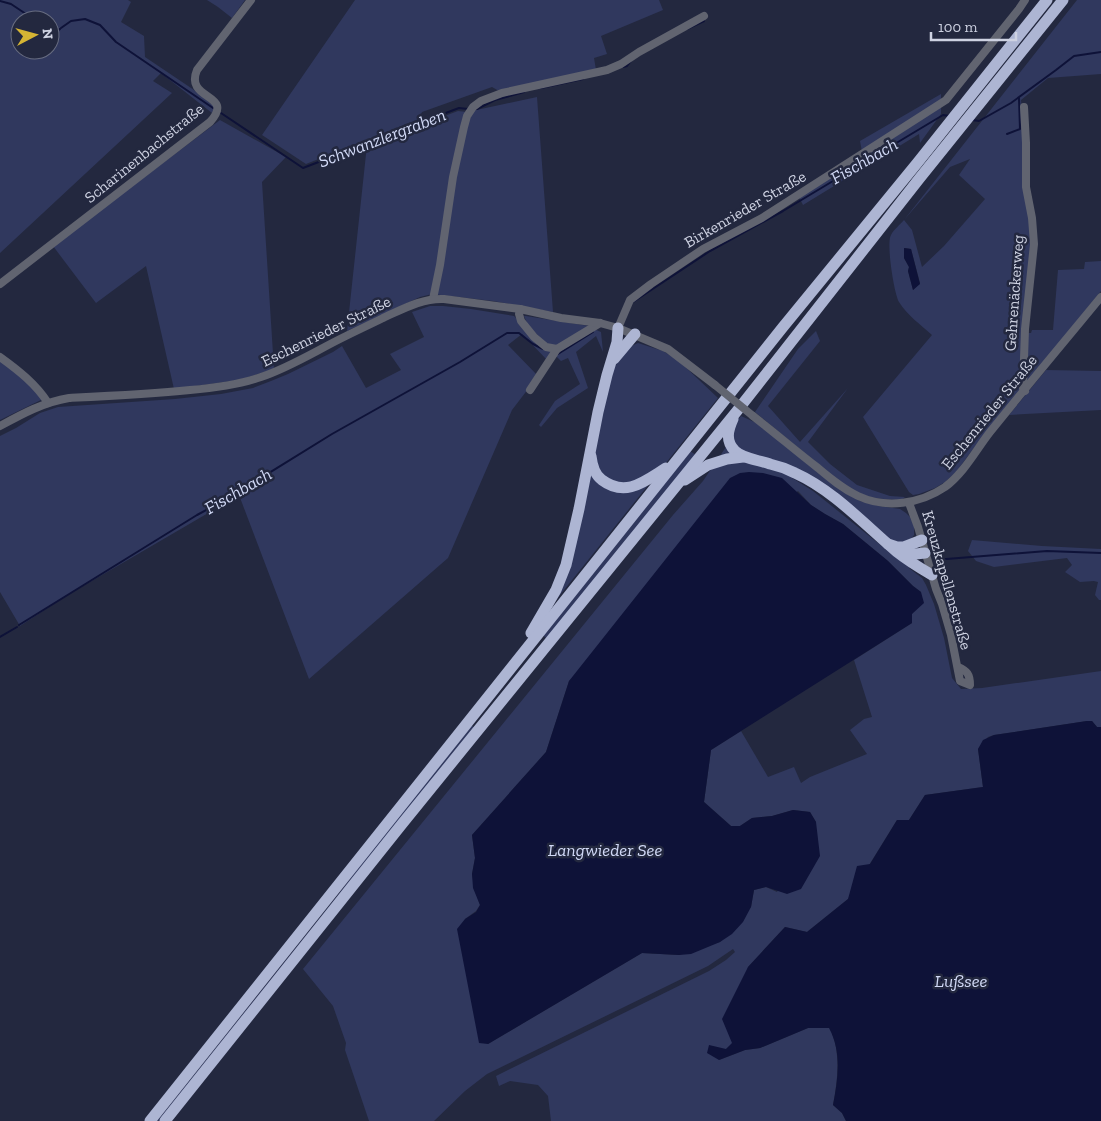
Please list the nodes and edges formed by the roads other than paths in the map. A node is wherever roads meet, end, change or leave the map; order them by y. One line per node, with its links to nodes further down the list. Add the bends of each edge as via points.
1 (251, 0): 8 (street, Scharinenbachstraße, via 194,77 197,88 217,106 215,117)
2 (1025, 0): 13 (street, Birkenrieder Straße, via 946,100 772,212 703,248 630,300)
3 (1047, 0): 7 (highway)
4 (1063, 0): 7 (highway)
5 (704, 16): 10 (street, via 607,70 502,93 473,107 467,116 455,169)
6 (1024, 107): 19 (street, Gehrenäckerweg, via 1026,187 1034,244 1025,330)
7 (960, 118): 21 (highway); 25 (highway)
8 (0, 284)
9 (1101, 297): 19 (street, Eschenrieder Straße)
10 (433, 299): 11 (street, Eschenrieder Straße); 20 (street, Eschenrieder Straße, via 397,312 288,367 259,378 201,389 69,398)
11 (520, 309): 12 (street, Eschenrieder Straße); 15 (street, via 521,321 534,337 546,347)
12 (600, 323): 13 (street, Eschenrieder Straße); 15 (street)
13 (618, 328): 14 (street, Eschenrieder Straße); 17 (highway)
14 (635, 334): 17 (highway); 27 (street, Eschenrieder Straße, bridge, via 668,349 842,488 879,503)
15 (557, 349): 18 (street)
16 (0, 356): 20 (street, via 42,392)
17 (611, 363): 23 (highway)
18 (530, 390)
19 (1025, 391): 27 (street, Eschenrieder Straße, via 952,481)
20 (48, 403): 22 (street, Eschenrieder Straße)
21 (736, 411): 24 (highway, via 728,435 729,442 736,453); 26 (highway)
22 (0, 426)
23 (591, 449): 25 (highway, via 593,467 599,477 620,488 640,485); 34 (highway, via 566,565 552,598)
24 (743, 456): 26 (highway, via 708,465); 29 (highway, via 802,476 837,500)
25 (675, 462): 34 (highway)
26 (675, 487): 36 (highway)
27 (910, 503): 28 (street, Kreuzkapellenstraße)
28 (922, 540): 29 (highway, via 904,547); 30 (street, Kreuzkapellenstraße)
29 (888, 544): 31 (highway)
30 (926, 552): 31 (highway); 32 (street, Kreuzkapellenstraße)
31 (898, 553): 32 (highway)
32 (932, 575): 33 (street, Kreuzkapellenstraße)
33 (957, 665)
34 (499, 682): 35 (highway)
35 (150, 1121)
36 (165, 1121)

